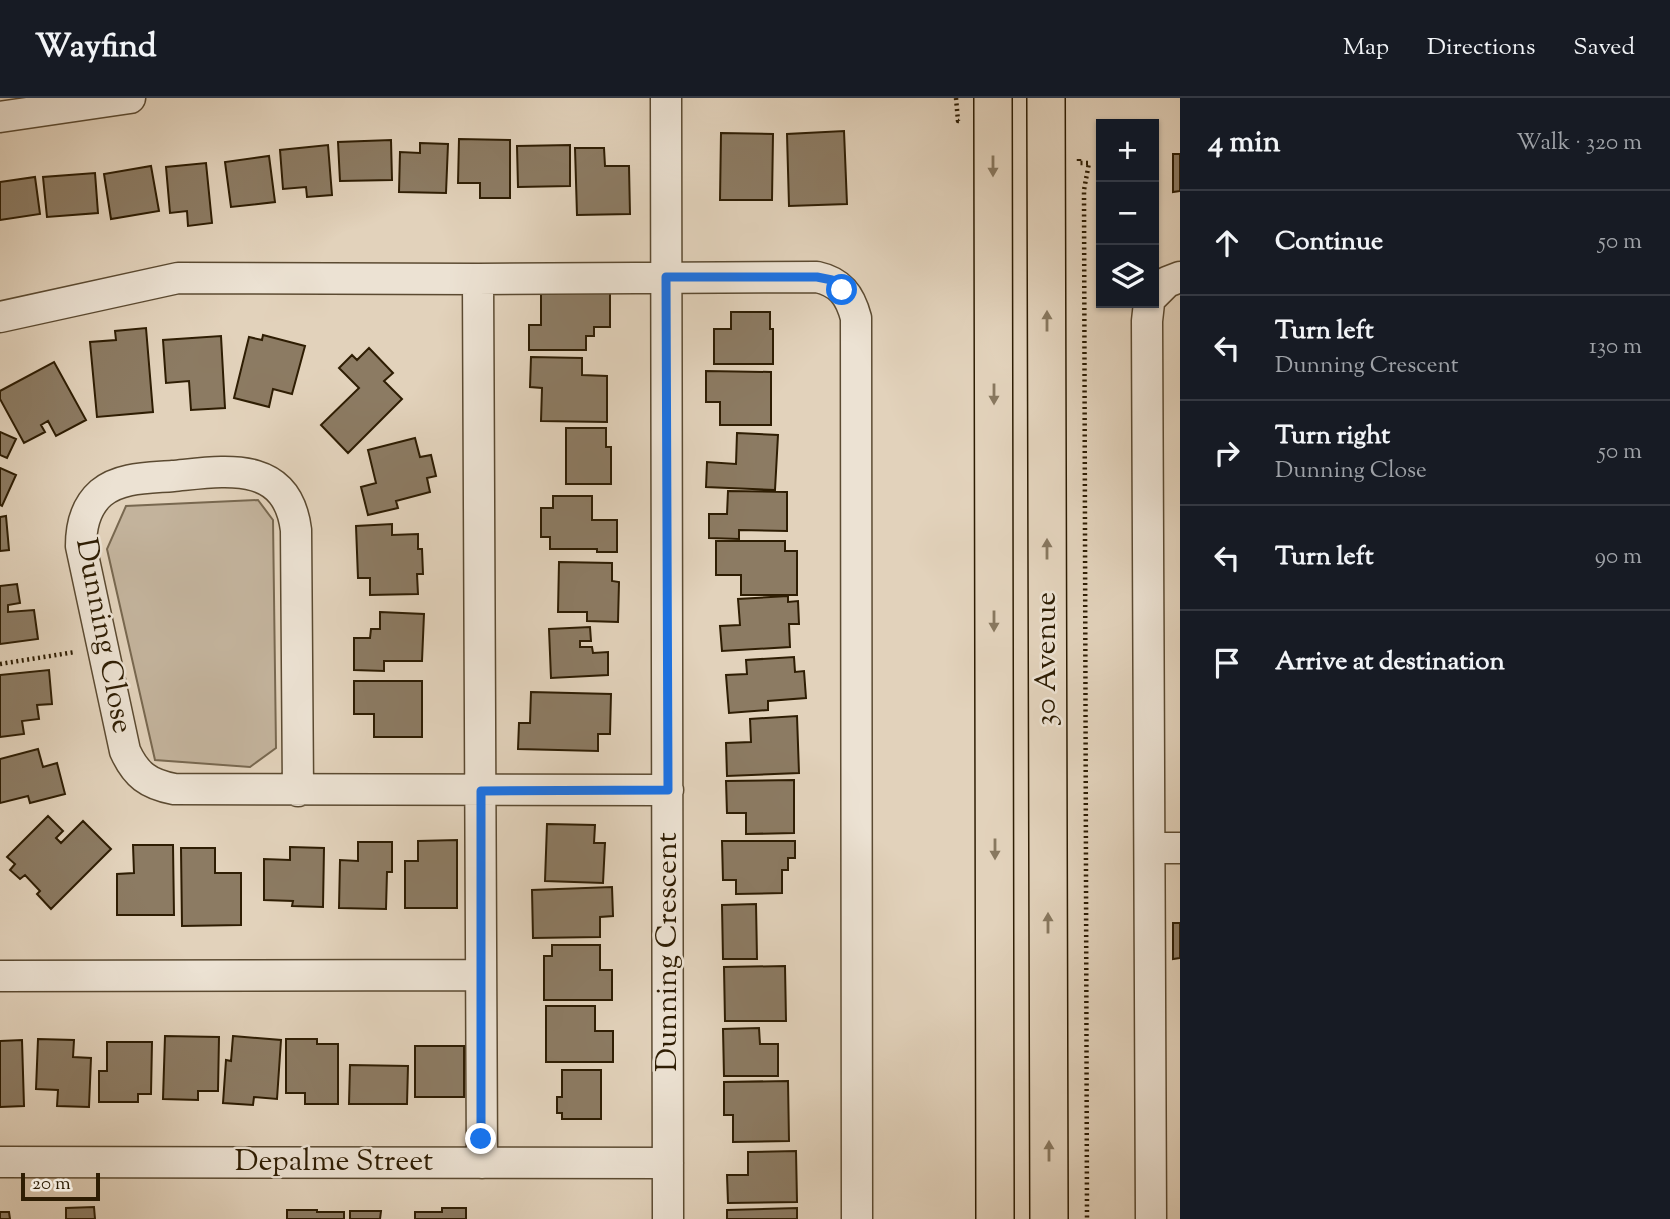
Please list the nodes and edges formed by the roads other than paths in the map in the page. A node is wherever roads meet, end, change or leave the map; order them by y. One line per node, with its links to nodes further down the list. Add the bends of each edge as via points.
1 (130, 98): 5 (street)
2 (666, 98): 7 (street, Dunning Crescent)
3 (993, 98): 25 (main road, 30 Avenue, one-way to 25)
4 (1046, 98): 26 (main road, 30 Avenue, one-way to 4)
5 (82, 101): 6 (street)
6 (0, 117)
7 (666, 277): 9 (street); 13 (street, Dunning Crescent); 24 (street, via 832,280 852,303 856,318)
8 (1180, 277): 10 (street)
9 (478, 279): 12 (street, via 178,278); 15 (street)
10 (1159, 291)
11 (1148, 308): 16 (street)
12 (0, 317)
13 (668, 790): 15 (street, Dunning Close); 22 (street, Dunning Crescent)
14 (298, 791): 14 (street, Dunning Close, via 296,530 285,496 262,478 227,471 136,479 103,492 84,517 81,546 131,763 161,787); 15 (street, Dunning Close)
15 (481, 791): 18 (street)
16 (1150, 848): 17 (street); 27 (street)
17 (1180, 848)
18 (481, 975): 19 (street); 21 (street)
19 (0, 976)
20 (0, 1162): 21 (street, Depalme Street)
21 (482, 1163): 22 (street, Depalme Street)
22 (668, 1163): 23 (street, Dunning Crescent)
23 (668, 1219)
24 (857, 1219)
25 (995, 1219)
26 (1049, 1219)
27 (1151, 1219)

